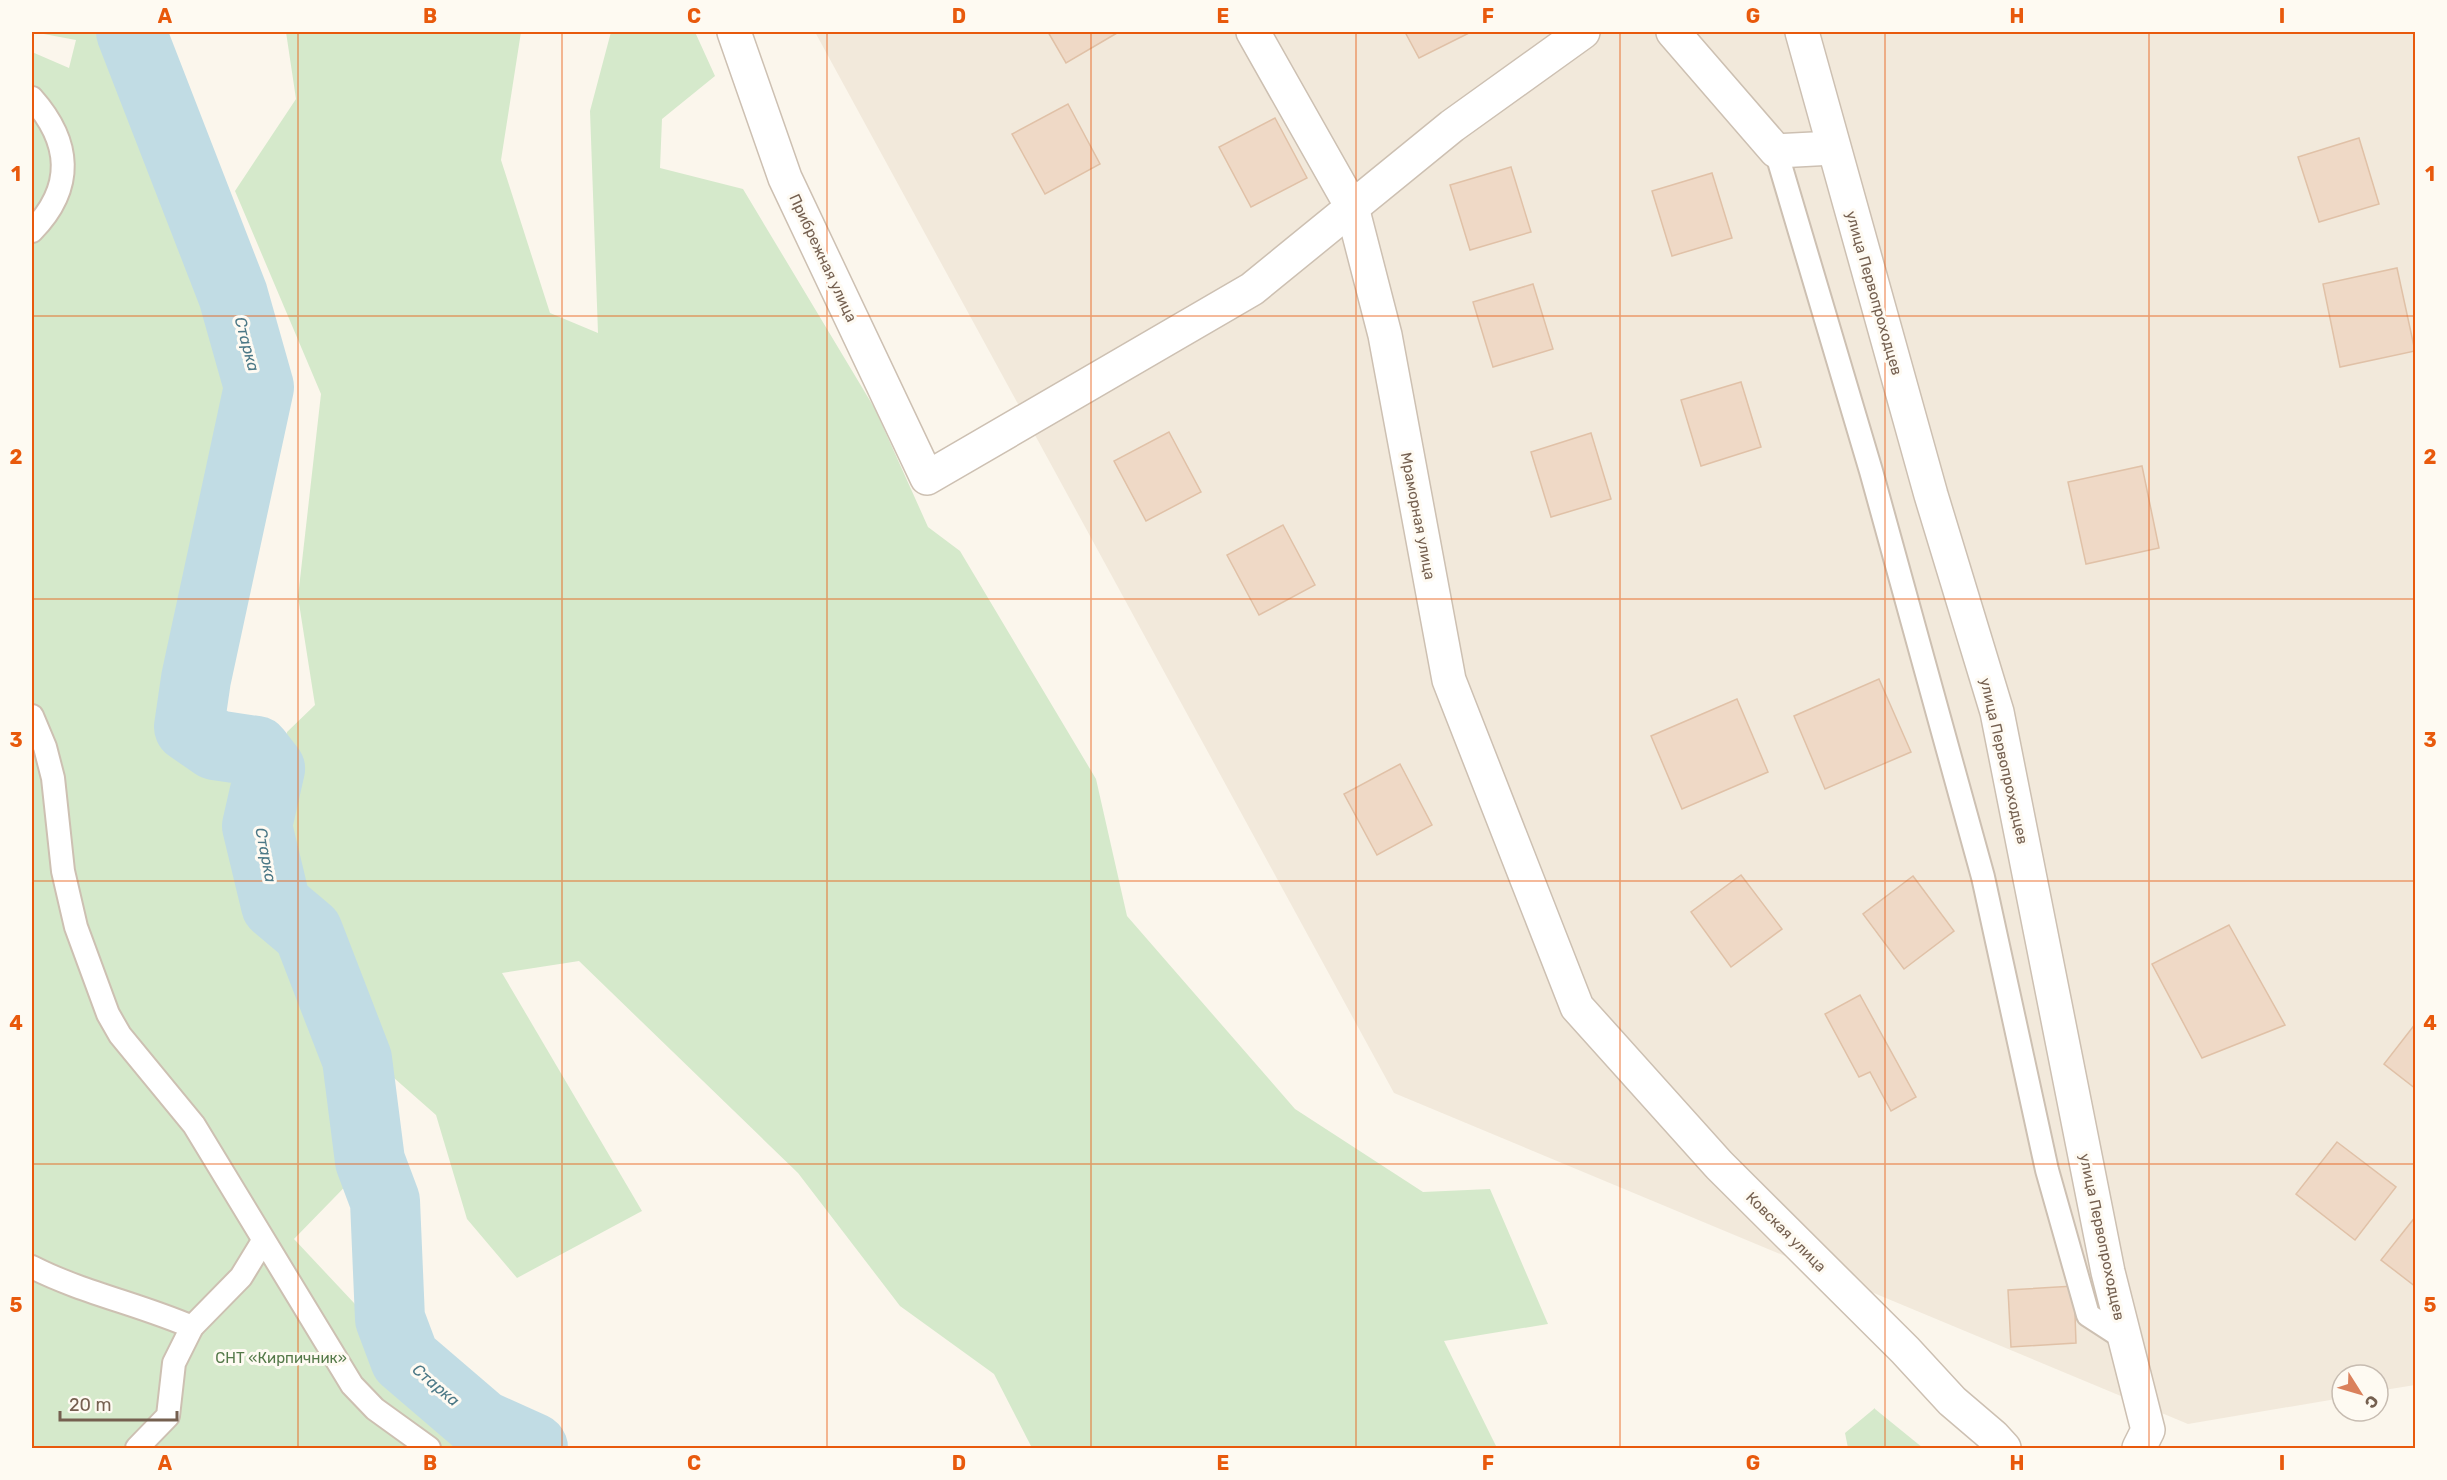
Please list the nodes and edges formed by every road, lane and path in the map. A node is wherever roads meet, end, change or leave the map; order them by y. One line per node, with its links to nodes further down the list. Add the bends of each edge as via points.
1 (734, 32): 9 (street, Прибрежная улица, via 785,178 927,478 1252,289)
2 (1253, 32): 9 (street, Мраморная улица)
3 (1583, 32): 9 (street, via 1452,126)
4 (1673, 32): 8 (street)
5 (1802, 32): 7 (street, улица Первопроходцев)
6 (32, 98): 10 (lane, via 47,116 58,139 64,176 55,202)
7 (1833, 148): 8 (street); 16 (street, улица Первопроходцев, via 1997,712 2108,1272)
8 (1776, 151): 16 (lane, via 1871,471 1983,877 2047,1170 2088,1316)
9 (1352, 207): 12 (street, Мраморная улица, via 1384,335 1449,680)
10 (32, 231)
11 (32, 716): 13 (lane, via 53,778 63,871 76,927 108,1014 120,1035 194,1125)
12 (1577, 1007): 20 (street, Ковская улица, via 1719,1165)
13 (263, 1241): 15 (lane, via 241,1277); 19 (lane, via 352,1385 375,1409)
14 (32, 1267): 15 (lane, via 60,1281)
15 (192, 1327): 18 (lane, via 174,1363 168,1416)
16 (2125, 1339): 17 (street, улица Первопроходцев)
17 (2144, 1439)
18 (137, 1449)
19 (429, 1449)
20 (2004, 1449)

